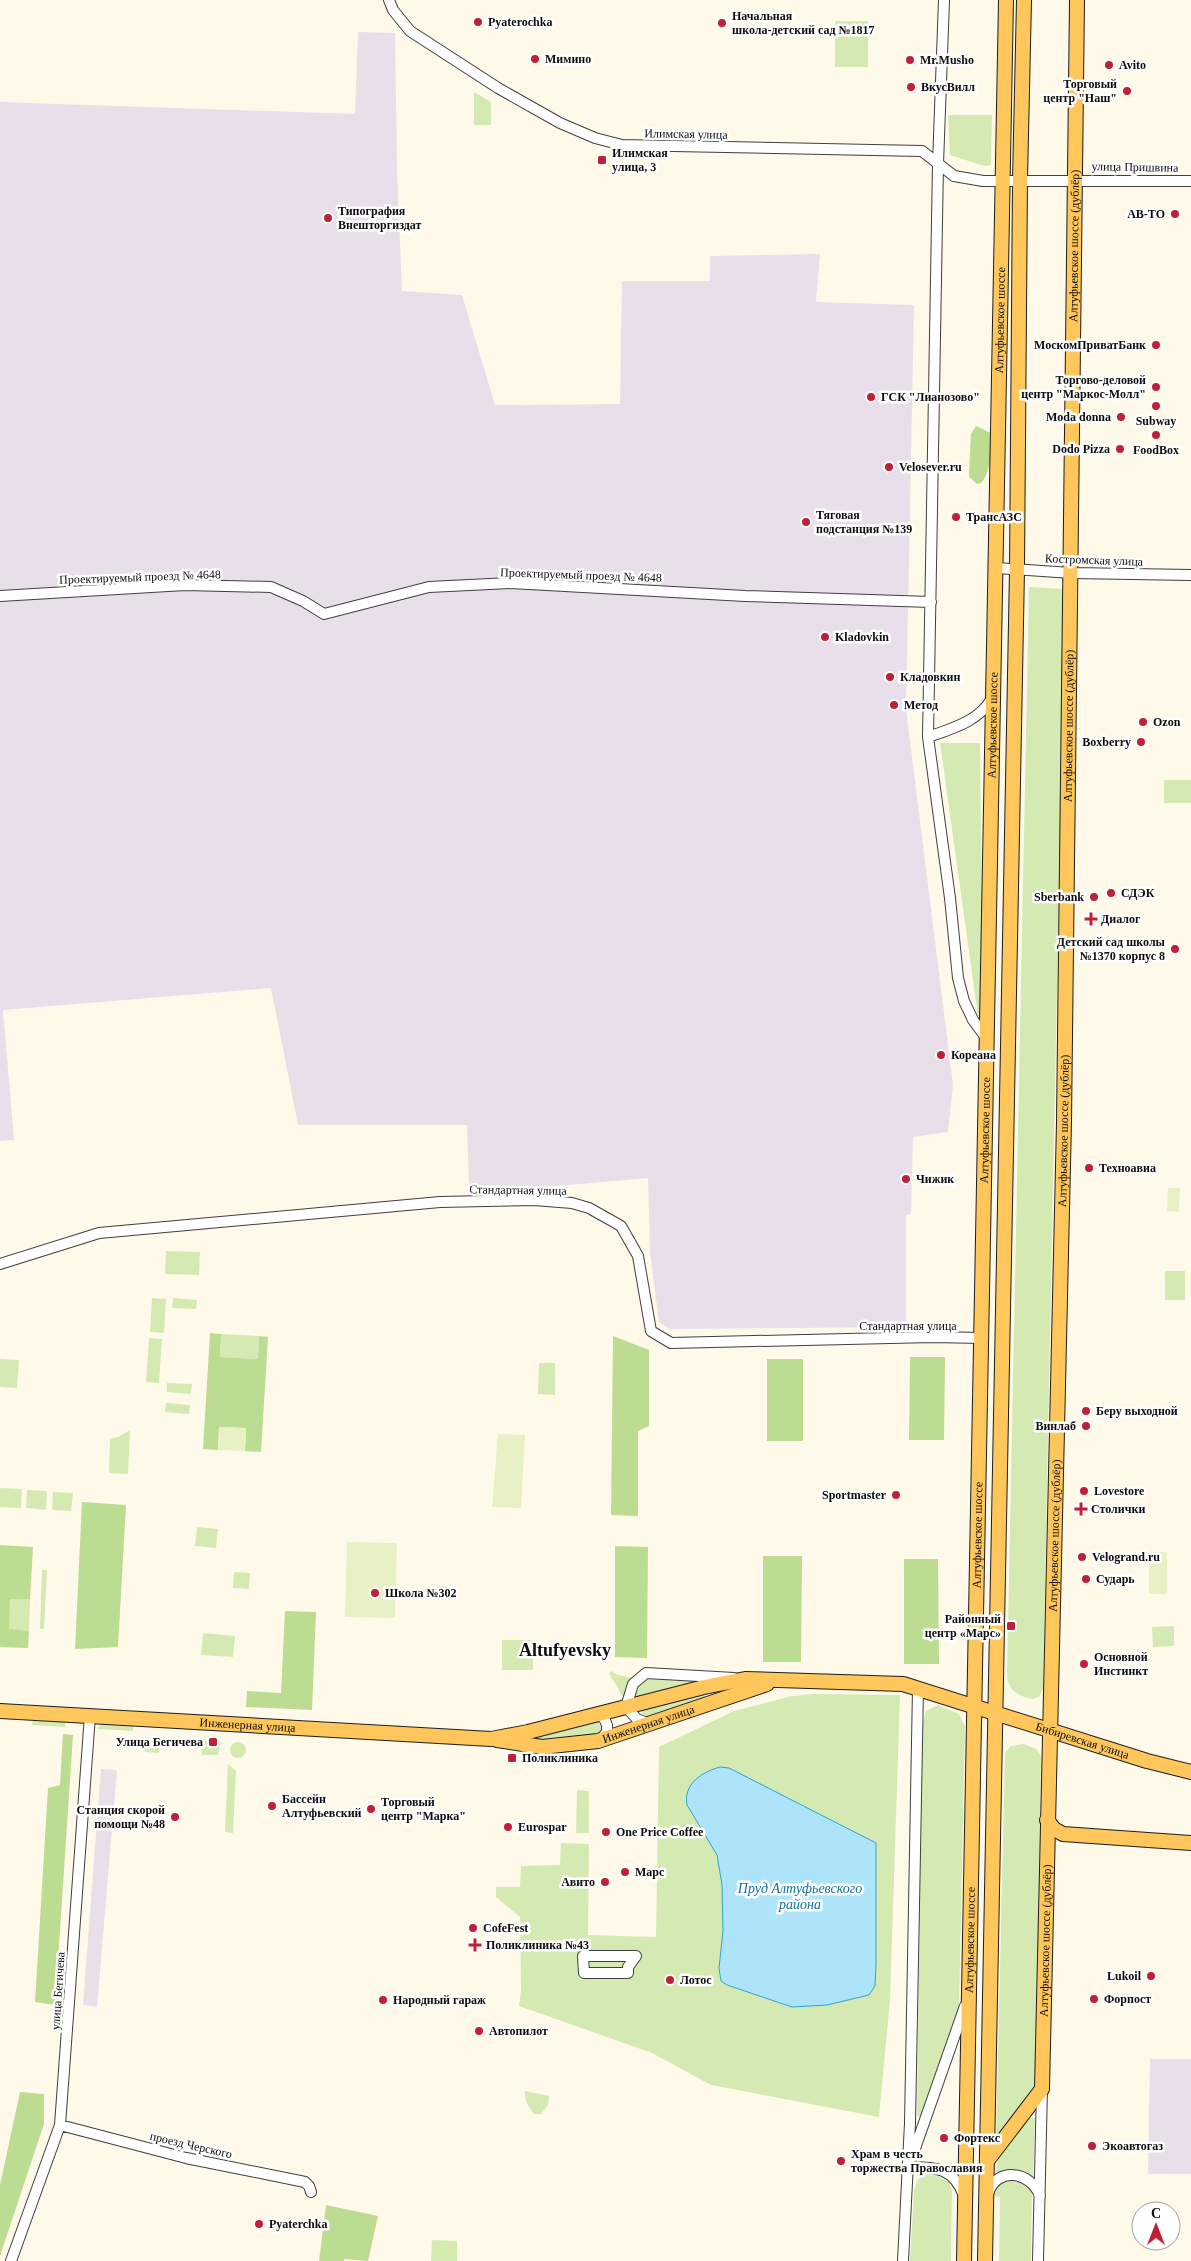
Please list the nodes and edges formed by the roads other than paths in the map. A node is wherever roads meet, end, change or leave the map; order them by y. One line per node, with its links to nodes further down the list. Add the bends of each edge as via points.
1 (389, 0): 7 (street, Илимская улица, via 410,31 529,106 595,138 644,146)
2 (944, 0): 6 (street)
3 (1006, 0): 11 (main road, Алтуфьевское шоссе)
4 (1024, 0): 10 (main road, Алтуфьевское шоссе)
5 (1076, 0): 9 (main road, Алтуфьевское шоссе (дублёр))
6 (939, 140): 7 (street, via 932,148); 8 (street)
7 (922, 151): 8 (street)
8 (938, 164): 11 (street, via 954,176); 18 (street)
9 (1075, 179): 10 (street, улица Пришвина); 12 (street, улица Пришвина); 15 (main road, Алтуфьевское шоссе (дублёр))
10 (1020, 180): 11 (street); 14 (main road, Алтуфьевское шоссе)
11 (1002, 181): 13 (main road, Алтуфьевское шоссе)
12 (1191, 181)
13 (997, 568): 14 (street, Костромская улица); 19 (main road, Алтуфьевское шоссе)
14 (1017, 570): 15 (street, Костромская улица); 30 (main road, Алтуфьевское шоссе)
15 (1072, 573): 16 (street, Костромская улица); 34 (main road, Алтуфьевское шоссе (дублёр), via 1059,1377)
16 (1191, 575)
17 (0, 596): 18 (street, Проектируемый проезд № 4648, via 186,585 271,586 324,614 429,588 511,583)
18 (931, 602): 20 (street)
19 (994, 695): 20 (street, via 987,708 973,718); 21 (main road, Алтуфьевское шоссе)
20 (928, 737): 21 (street, via 958,978 970,1014)
21 (988, 1038): 23 (main road, Алтуфьевское шоссе)
22 (0, 1264): 23 (street, Стандартная улица, via 99,1233 440,1202 534,1200 572,1203 589,1208 621,1226 638,1256 651,1331 671,1343)
23 (982, 1338): 27 (main road, Алтуфьевское шоссе)
24 (745, 1679): 25 (main road, Инженерная улица); 28 (main road, Инженерная улица); 28 (street, via 646,1673 633,1684)
25 (804, 1680): 26 (main road, Инженерная улица, via 893,1682); 33 (main road, Инженерная улица, via 739,1692)
26 (918, 1688): 27 (main road, Инженерная улица); 46 (street)
27 (974, 1706): 30 (main road, Бибиревская улица); 43 (main road, Алтуфьевское шоссе)
28 (626, 1707): 31 (main road, Инженерная улица); 33 (street, via 637,1719)
29 (0, 1711): 32 (main road, Инженерная улица)
30 (996, 1712): 34 (main road, Бибиревская улица); 48 (main road, Алтуфьевское шоссе)
31 (595, 1714): 35 (main road, Инженерная улица); 36 (street, via 604,1718 607,1725 607,1732)
32 (90, 1715): 35 (main road, Инженерная улица); 45 (street, улица Бегичева)
33 (652, 1725): 36 (main road, Инженерная улица)
34 (1049, 1729): 37 (main road, Бибиревская улица); 38 (main road, Алтуфьевское шоссе (дублёр))
35 (492, 1739): 36 (main road, Инженерная улица, via 542,1747)
36 (598, 1741)
37 (1191, 1772)
38 (1048, 1820): 39 (main road, via 1063,1834); 41 (main road, Алтуфьевское шоссе (дублёр))
39 (1083, 1837): 40 (main road); 41 (main road, via 1063,1842)
40 (1191, 1843)
41 (1046, 1860): 44 (main road, Алтуфьевское шоссе (дублёр))
42 (583, 1956): 42 (street, via 593,1956 636,1956 628,1967 628,1973 584,1974)
43 (970, 1986): 47 (street, via 962,2018); 52 (main road, Алтуфьевское шоссе)
44 (1042, 2089): 48 (main road); 51 (street, Алтуфьевское шоссе (дублёр))
45 (60, 2125): 50 (street, проезд Черского, via 186,2158 305,2182); 54 (street, улица Бегичева)
46 (910, 2126): 47 (street); 49 (street)
47 (922, 2129): 49 (street)
48 (987, 2161): 53 (main road, Алтуфьевское шоссе)
49 (909, 2167): 52 (street, via 933,2168 950,2175 958,2183); 55 (street)
50 (311, 2192)
51 (1040, 2198): 53 (street, via 1030,2181 1011,2175 994,2182); 58 (street, Алтуфьевское шоссе (дублёр))
52 (965, 2204): 56 (main road, Алтуфьевское шоссе)
53 (986, 2205): 57 (main road, Алтуфьевское шоссе)
54 (12, 2261)
55 (903, 2261)
56 (964, 2261)
57 (985, 2261)
58 (1038, 2261)

